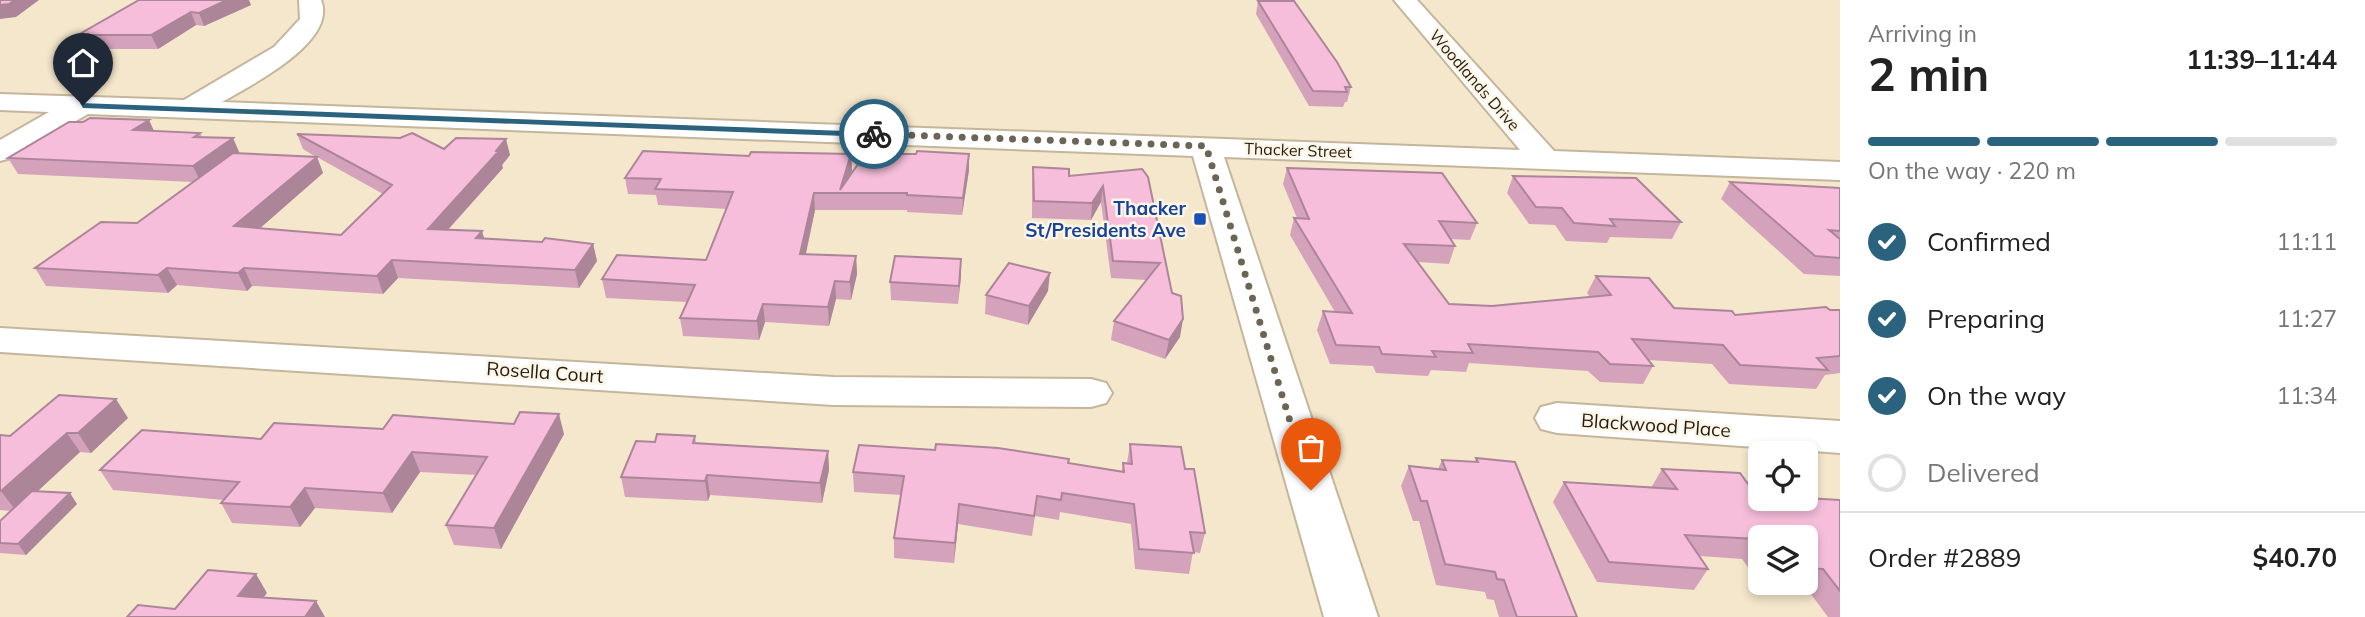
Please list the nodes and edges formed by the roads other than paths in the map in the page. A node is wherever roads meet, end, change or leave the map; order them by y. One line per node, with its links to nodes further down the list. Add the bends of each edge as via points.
1 (310, 0): 5 (street, via 313,19 295,41)
2 (1405, 0): 8 (street, Woodlands Drive)
3 (0, 102): 4 (street, Thacker Street)
4 (83, 105): 5 (street, Thacker Street); 7 (street)
5 (190, 109): 6 (street, Thacker Street)
6 (1206, 146): 8 (street, Thacker Street); 14 (street)
7 (0, 152)
8 (1545, 160): 9 (street, Thacker Street)
9 (1840, 171)
10 (0, 340): 11 (street, Rosella Court, via 833,391)
11 (1091, 393)
12 (1557, 418): 13 (street, Blackwood Place)
13 (1840, 437)
14 (1351, 617)

